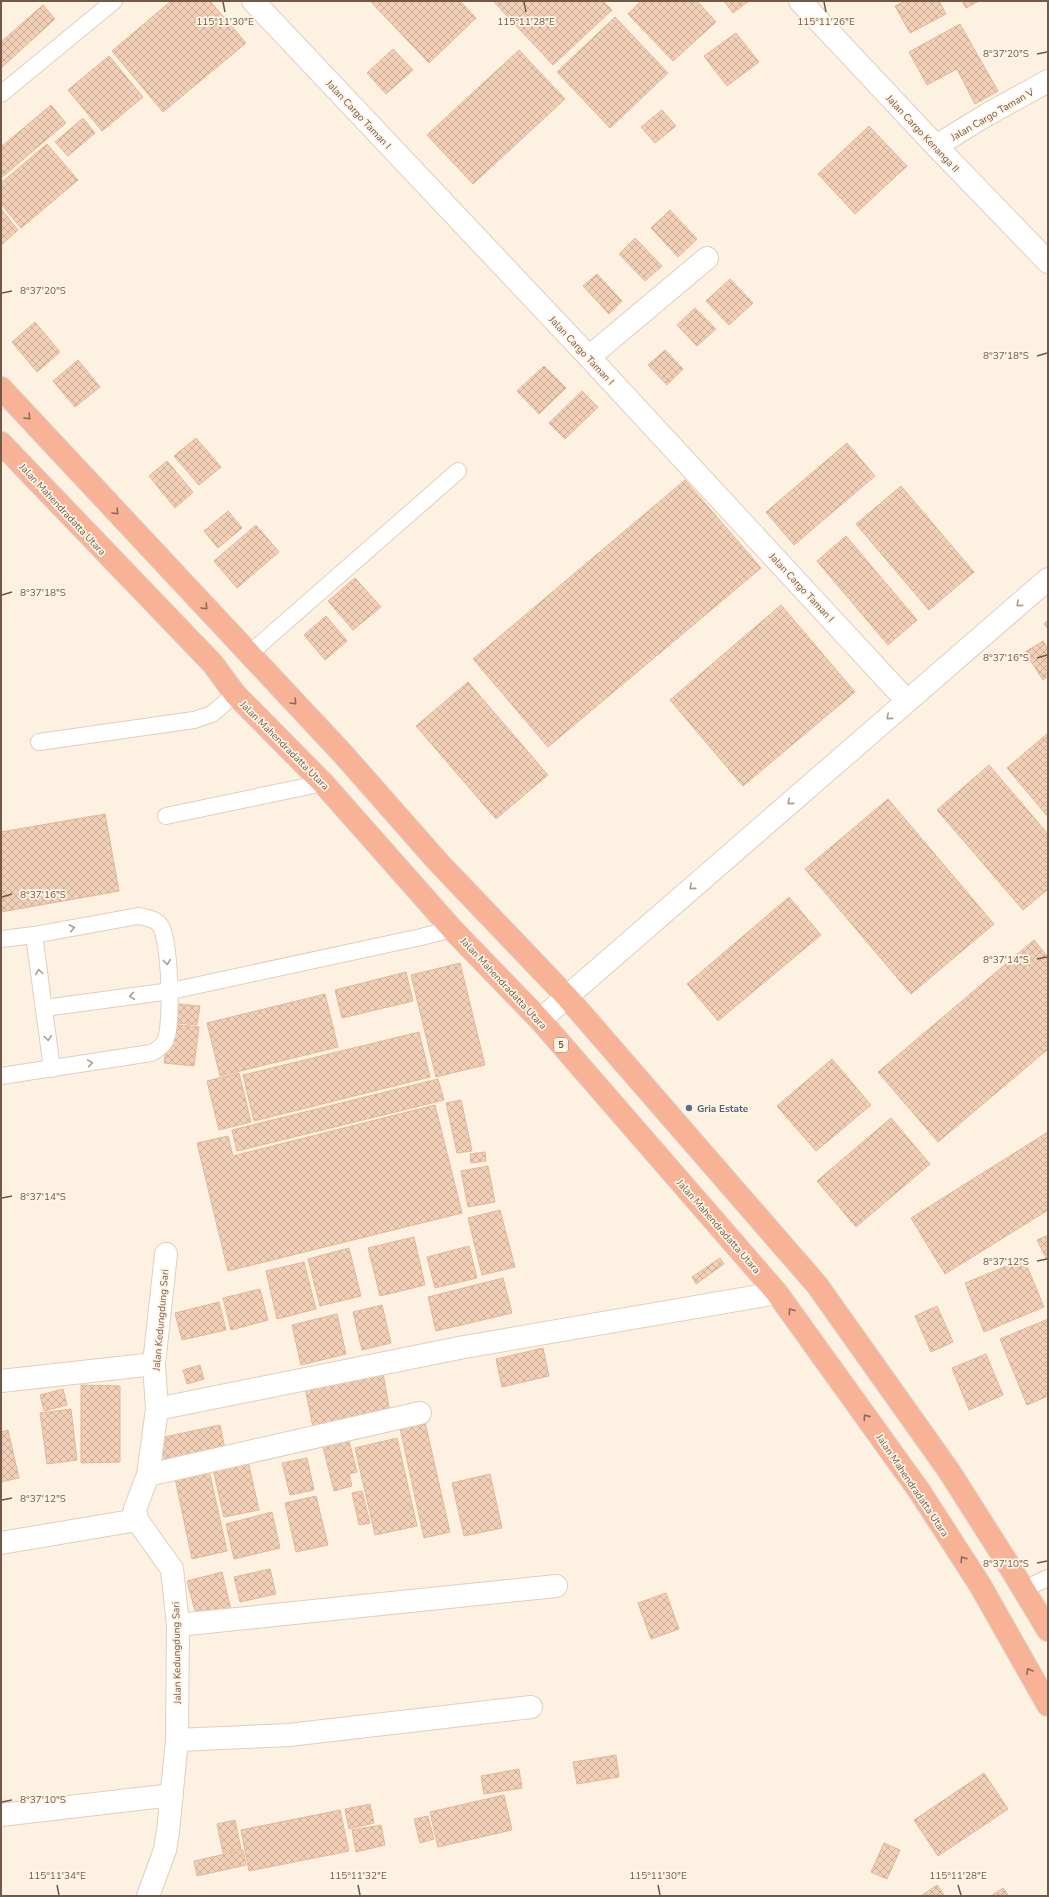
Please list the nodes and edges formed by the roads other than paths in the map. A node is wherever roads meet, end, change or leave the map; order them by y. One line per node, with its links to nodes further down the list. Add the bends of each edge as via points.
1 (114, 1): 5 (lane)
2 (253, 1): 9 (street, Jalan Cargo Taman I)
3 (800, 1): 6 (street, Jalan Cargo Kenanga II)
4 (1048, 81): 6 (street, Jalan Cargo Taman V)
5 (1, 94)
6 (936, 146): 8 (street, Jalan Cargo Kenanga II)
7 (707, 258): 9 (street)
8 (1048, 262)
9 (589, 357): 16 (street, Jalan Cargo Taman I)
10 (1, 388): 14 (highway, one-way to 14)
11 (1, 443): 15 (highway, Jalan Mahendradatta Utara / 5, via 213,664)
12 (458, 471): 14 (lane)
13 (1048, 579): 16 (street, one-way to 16)
14 (249, 654): 24 (highway, one-way to 24, via 343,754 438,863)
15 (235, 694): 17 (lane, via 212,714 194,720); 18 (highway, Jalan Mahendradatta Utara / 5)
16 (907, 701): 24 (street, one-way to 24)
17 (39, 742)
18 (323, 783): 19 (lane); 20 (highway, Jalan Mahendradatta Utara / 5)
19 (166, 816)
20 (452, 928): 23 (lane, via 421,937); 26 (highway, Jalan Mahendradatta Utara / 5)
21 (34, 936): 22 (lane); 23 (lane, one-way to 23, via 138,916 148,917 160,925 164,935); 25 (lane, one-way to 21)
22 (1, 939)
23 (171, 991): 25 (lane, one-way to 25); 27 (lane, one-way to 23, via 152,1053 160,1048 166,1040)
24 (567, 997): 26 (street); 40 (highway, via 817,1285 949,1471)
25 (44, 1008): 27 (lane, one-way to 27)
26 (540, 1020): 30 (highway, Jalan Mahendradatta Utara / 5)
27 (52, 1069): 28 (lane)
28 (1, 1076)
29 (166, 1254): 31 (street, Jalan Kedungdung Sari)
30 (777, 1293): 33 (street, via 464,1347); 43 (highway, Jalan Mahendradatta Utara / 5, one-way to 30, via 980,1585 920,1492)
31 (154, 1364): 32 (street); 33 (street, Jalan Kedungdung Sari)
32 (1, 1381)
33 (157, 1409): 35 (street, Jalan Kedungdung Sari)
34 (420, 1414): 35 (street)
35 (148, 1475): 36 (street, Jalan Kedungdung Sari, via 134,1509)
36 (137, 1520): 37 (street); 41 (street, Jalan Kedungdung Sari, via 172,1569)
37 (1, 1543)
38 (1048, 1578): 40 (lane)
39 (556, 1586): 41 (street)
40 (1024, 1589): 42 (highway)
41 (178, 1625): 45 (street, Jalan Kedungdung Sari)
42 (1048, 1630)
43 (1048, 1705)
44 (531, 1708): 45 (street, via 289,1734)
45 (177, 1740): 46 (street, Jalan Kedungdung Sari)
46 (172, 1795): 47 (street); 48 (street, Jalan Kedungdung Sari, via 165,1850)
47 (1, 1815)
48 (148, 1896)

